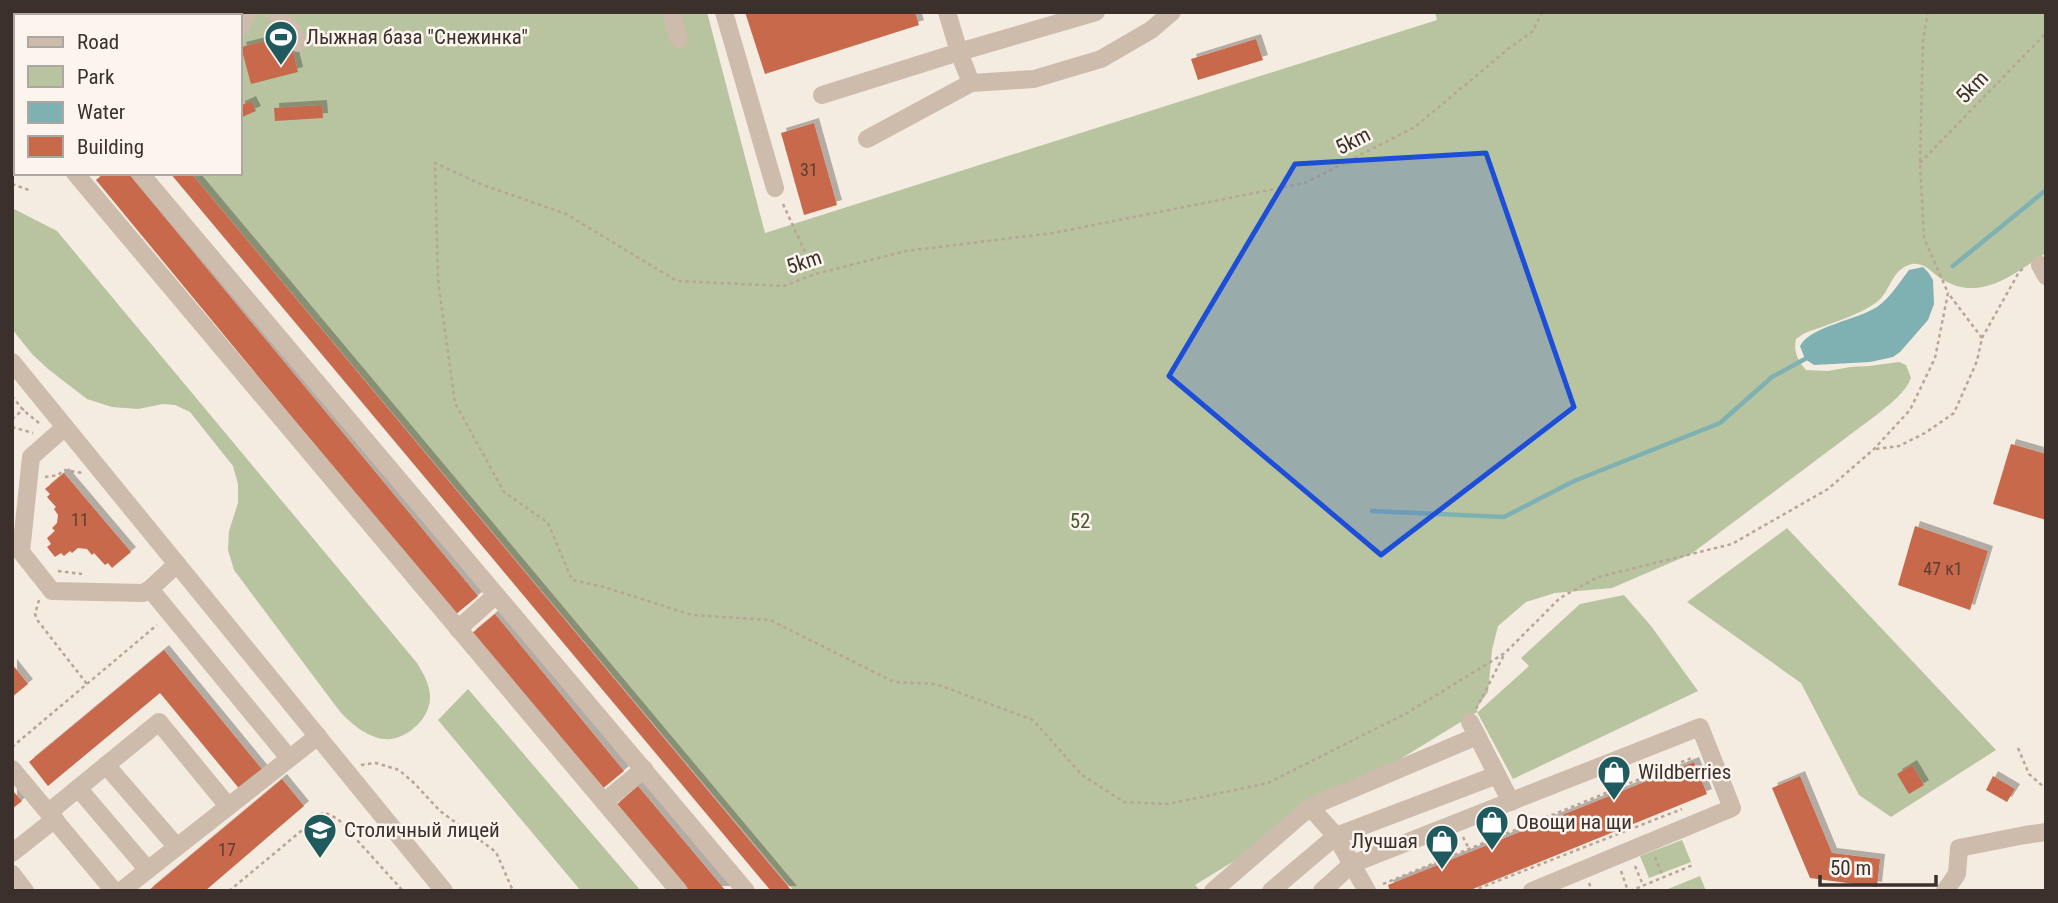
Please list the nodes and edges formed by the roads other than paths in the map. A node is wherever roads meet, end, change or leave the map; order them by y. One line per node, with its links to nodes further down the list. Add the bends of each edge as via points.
1 (274, 12): 8 (street)
2 (671, 12): 7 (street)
3 (724, 12): 15 (street)
4 (947, 12): 9 (street)
5 (1096, 12): 9 (street)
6 (1172, 12): 10 (street, via 1101,60 1034,79)
7 (679, 39)
8 (298, 43)
9 (959, 52): 10 (street); 11 (street)
10 (971, 83): 12 (street)
11 (822, 95)
12 (867, 139)
13 (79, 175): 21 (street)
14 (142, 175): 20 (street)
15 (775, 188)
16 (12, 362): 17 (street)
17 (65, 427): 18 (street); 19 (street, via 32,457 21,552 50,576 52,591 143,593)
18 (177, 564): 19 (street); 22 (street)
19 (150, 589): 23 (street)
20 (496, 595): 21 (street); 26 (street)
21 (458, 629): 29 (street)
22 (317, 736): 23 (street); 44 (street)
23 (289, 758): 31 (street)
24 (106, 765): 28 (street); 31 (street, via 159,722); 36 (street)
25 (12, 769): 33 (street)
26 (644, 769): 29 (street); 46 (street)
27 (1497, 775): 30 (street); 32 (street, via 1474,729); 35 (street)
28 (78, 788): 33 (street); 39 (street)
29 (604, 802): 45 (street)
30 (1511, 802): 38 (street); 51 (street, via 1700,726 1732,808)
31 (228, 806): 36 (street)
32 (1310, 807): 35 (street); 47 (street)
33 (52, 815): 37 (street); 42 (street)
34 (2046, 832): 52 (street, via 1959,848 1957,874)
35 (1336, 836): 38 (street); 48 (street)
36 (176, 846): 39 (street)
37 (12, 853)
38 (1352, 864): 49 (street); 50 (street)
39 (148, 870): 43 (street)
40 (12, 874): 41 (street)
41 (25, 891)
42 (114, 891)
43 (121, 891)
44 (444, 891)
45 (679, 891)
46 (746, 891)
47 (1213, 891)
48 (1271, 891)
49 (1322, 891)
50 (1367, 891)
51 (1532, 891)
52 (1945, 891)

